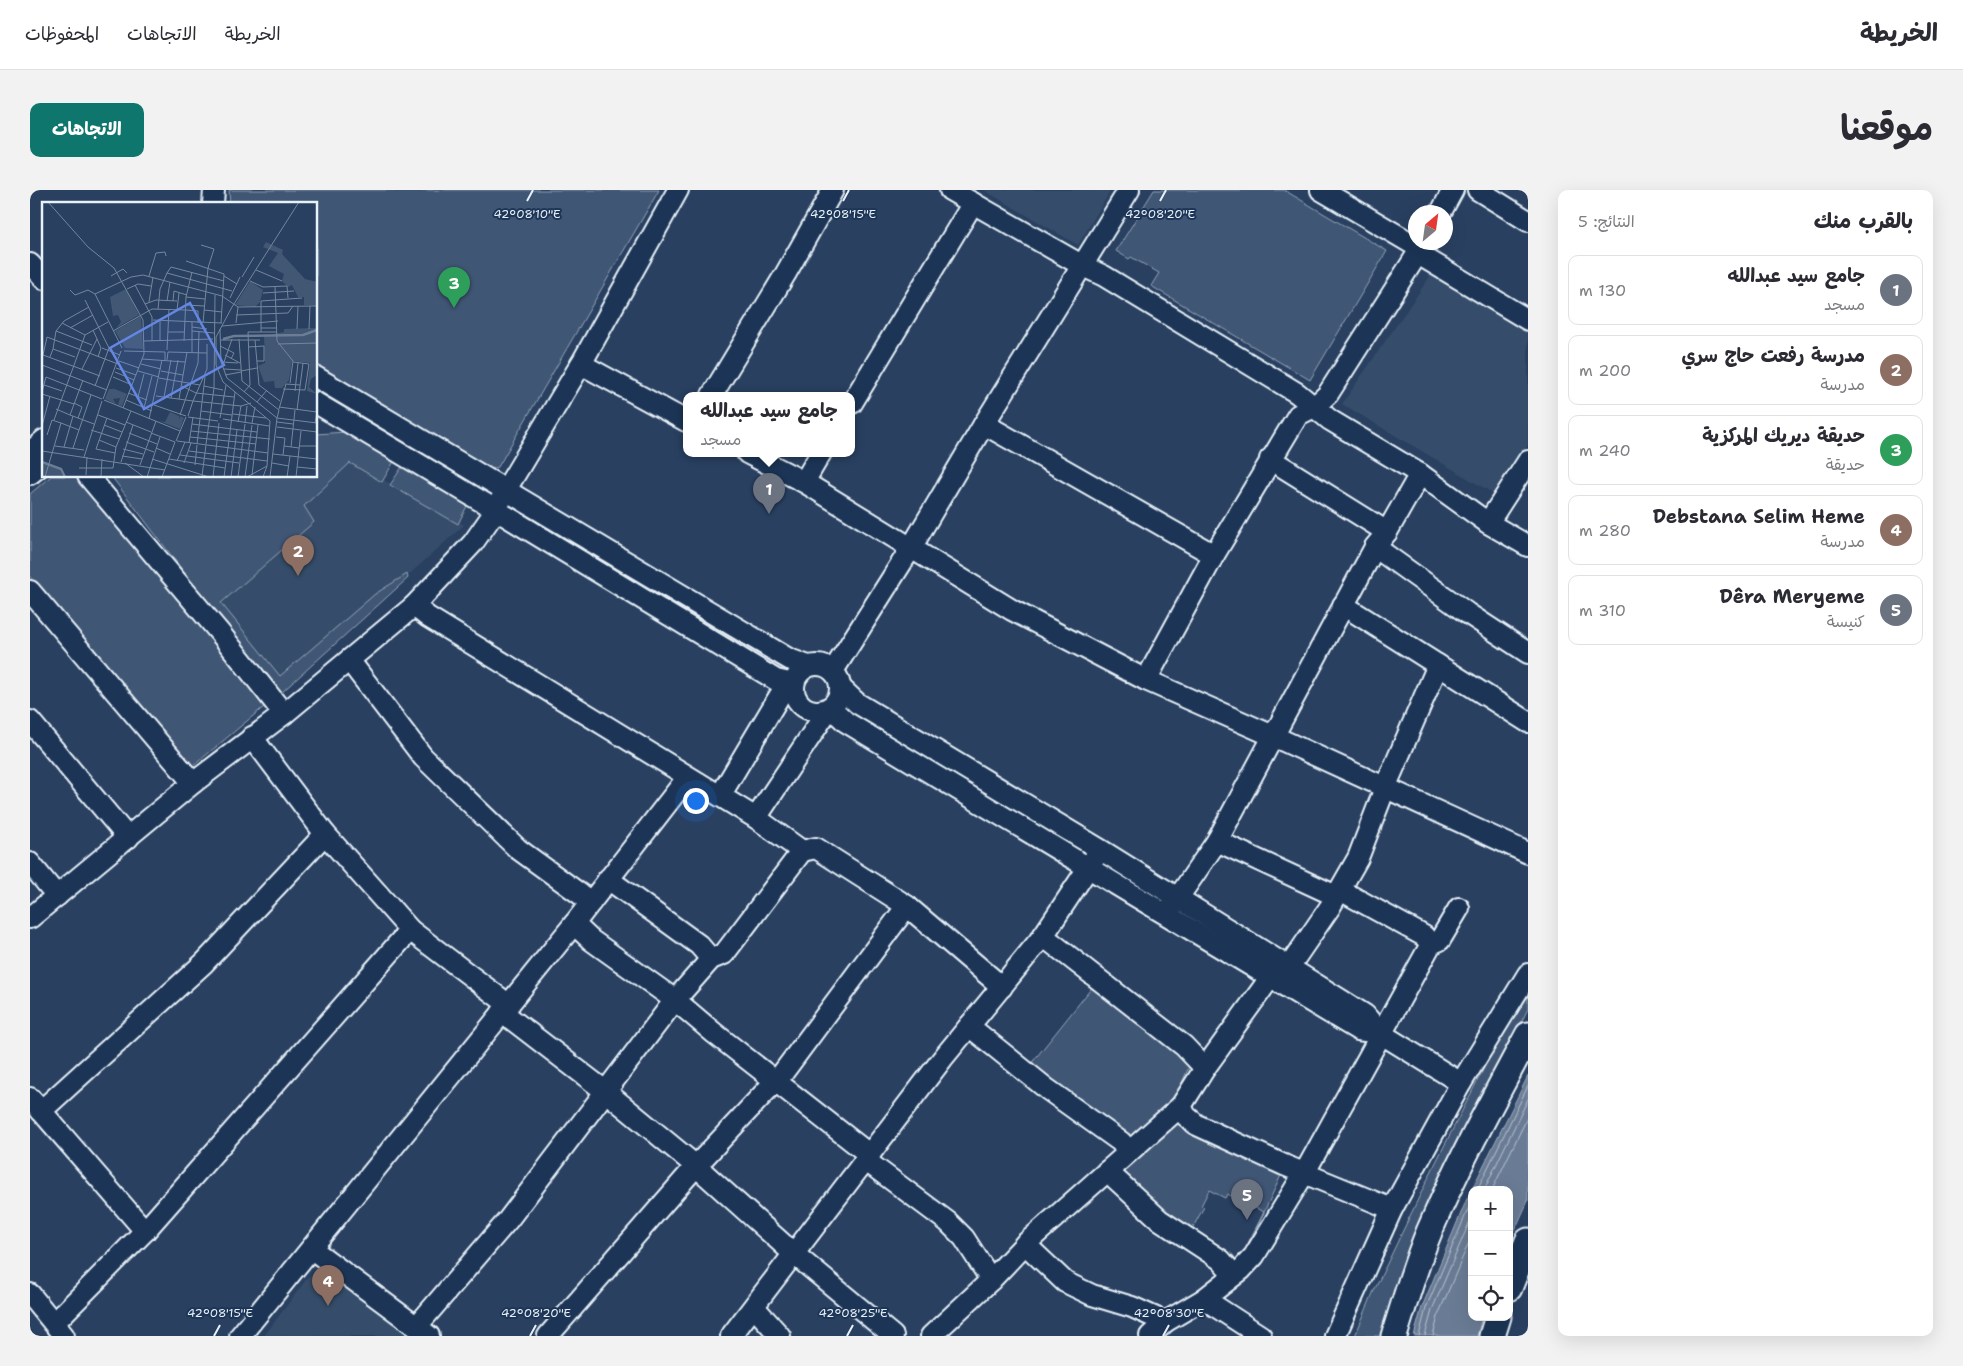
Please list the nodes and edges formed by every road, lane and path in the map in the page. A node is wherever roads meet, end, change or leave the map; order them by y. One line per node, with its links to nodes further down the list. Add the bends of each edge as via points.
1 (678, 190): 18 (street)
2 (833, 190): 21 (street)
3 (950, 190): 8 (street)
4 (1129, 190): 15 (street)
5 (1321, 190): 11 (street)
6 (1452, 190): 9 (street)
7 (1478, 190): 10 (street)
8 (973, 203): 15 (street); 22 (street)
9 (1444, 205)
10 (1528, 221)
11 (1408, 241)
12 (1420, 250): 24 (street, via 1328,394)
13 (1423, 250): 17 (street)
14 (30, 264): 16 (street)
15 (1083, 266): 24 (street, via 1298,393); 26 (street)
16 (42, 277)
17 (1528, 320)
18 (581, 364): 25 (street); 38 (street)
19 (318, 378): 20 (street)
20 (335, 388): 23 (street); 38 (street)
21 (714, 392)
22 (855, 398)
23 (320, 406): 39 (street)
24 (1314, 407): 31 (street, via 1298,415); 35 (street)
25 (683, 419)
26 (984, 424): 43 (street); 44 (street)
27 (42, 442): 28 (street)
28 (30, 452)
29 (755, 457): 37 (street)
30 (819, 457): 37 (street)
31 (1270, 459): 41 (street); 44 (street)
32 (1528, 461): 40 (street)
33 (42, 465): 34 (street)
34 (30, 474)
35 (1420, 474): 40 (street); 41 (street)
36 (90, 478): 56 (street)
37 (804, 482): 43 (street)
38 (505, 491): 39 (street); 51 (street, via 789,659)
39 (496, 510): 47 (street, via 473,543); 54 (street)
40 (1488, 523): 42 (street)
41 (1381, 540): 46 (street); 48 (street, via 1466,613)
42 (1528, 546)
43 (911, 548): 52 (street); 53 (street, via 1012,610)
44 (1214, 555): 53 (street)
45 (30, 591): 62 (street)
46 (1343, 605): 50 (street); 59 (street)
47 (414, 606): 49 (street); 61 (street)
48 (1528, 654)
49 (348, 660): 56 (street); 78 (street, via 423,757 518,849)
50 (1438, 665): 58 (street); 63 (street)
51 (808, 666): 52 (street, via 823,666); 54 (street, via 797,677)
52 (837, 680): 55 (street, via 840,696); 69 (street, via 857,704)
53 (1146, 680): 59 (street)
54 (785, 682): 55 (street, via 808,709); 64 (street)
55 (830, 707): 65 (street); 73 (street, via 846,722)
56 (284, 714): 60 (street)
57 (30, 721): 67 (street)
58 (1528, 722)
59 (1273, 736): 63 (street); 68 (street)
60 (252, 737): 62 (street); 66 (street)
61 (688, 778): 64 (street); 74 (street)
62 (193, 783): 67 (street)
63 (1385, 788): 71 (street); 75 (street, via 1358,858)
64 (720, 796): 65 (street)
65 (756, 818): 70 (street)
66 (325, 834): 84 (street); 101 (street, via 204,963)
67 (128, 838): 76 (street)
68 (1217, 840): 75 (street); 77 (street)
69 (1100, 850): 73 (street); 77 (street)
70 (802, 852): 79 (street, via 816,848); 87 (street, via 724,954)
71 (1528, 853)
72 (30, 862): 76 (street)
73 (1090, 868): 81 (street); 85 (street)
74 (608, 879): 78 (street); 87 (street, via 699,945)
75 (1338, 893): 86 (street, via 1424,936); 88 (street)
76 (57, 896): 82 (street)
77 (1178, 898): 81 (street); 88 (street)
78 (591, 902): 83 (street)
79 (907, 906): 91 (street); 98 (street)
80 (1459, 908): 86 (street, via 1440,940)
81 (1166, 915): 90 (street)
82 (30, 918)
83 (574, 924): 92 (street); 93 (street)
84 (410, 930): 93 (street); 109 (street)
85 (1043, 936): 91 (street); 97 (street, via 1184,1046)
86 (1430, 944): 95 (street)
87 (711, 960): 92 (street)
88 (1289, 967): 90 (street); 95 (street, via 1365,1015)
89 (1528, 974): 99 (street)
90 (1270, 978): 95 (street, via 1358,1030); 97 (street)
91 (1002, 987): 94 (street)
92 (675, 1000): 98 (street); 100 (street)
93 (506, 1008): 100 (street); 112 (street)
94 (969, 1026): 103 (street); 104 (street)
95 (1380, 1034): 99 (street); 107 (street)
96 (1528, 1035): 133 (main road, via 1468,1148 1429,1233)
97 (1205, 1068): 102 (street)
98 (776, 1081): 104 (street); 105 (street)
99 (1460, 1083): 108 (street)
100 (605, 1091): 105 (street); 123 (street)
101 (35, 1105): 109 (street)
102 (1181, 1106): 103 (street); 107 (street, via 1186,1116 1197,1125)
103 (1129, 1151): 106 (street)
104 (868, 1157): 113 (street); 116 (street, via 964,1238)
105 (696, 1166): 113 (street); 125 (street)
106 (1107, 1171): 111 (street); 114 (street, via 1160,1220 1221,1260)
107 (1304, 1172): 108 (street); 114 (street, via 1254,1256)
108 (1392, 1210): 132 (street)
109 (145, 1231): 122 (street)
110 (1528, 1241): 115 (main road)
111 (1025, 1244): 116 (street); 121 (street, via 1065,1282)
112 (312, 1249): 123 (street); 124 (street)
113 (794, 1254): 119 (street); 128 (street)
114 (1234, 1275): 118 (street)
115 (1518, 1278)
116 (991, 1280): 129 (street)
117 (30, 1294): 122 (street)
118 (1204, 1298): 121 (street); 131 (street)
119 (754, 1307): 126 (street); 127 (street)
120 (1497, 1321): 134 (main road)
121 (1164, 1322): 130 (street)
122 (59, 1329)
123 (423, 1331)
124 (240, 1336)
125 (548, 1336)
126 (731, 1336)
127 (780, 1336)
128 (893, 1336)
129 (931, 1336)
130 (1150, 1336)
131 (1261, 1336)
132 (1335, 1336)
133 (1394, 1336)
134 (1492, 1336)

